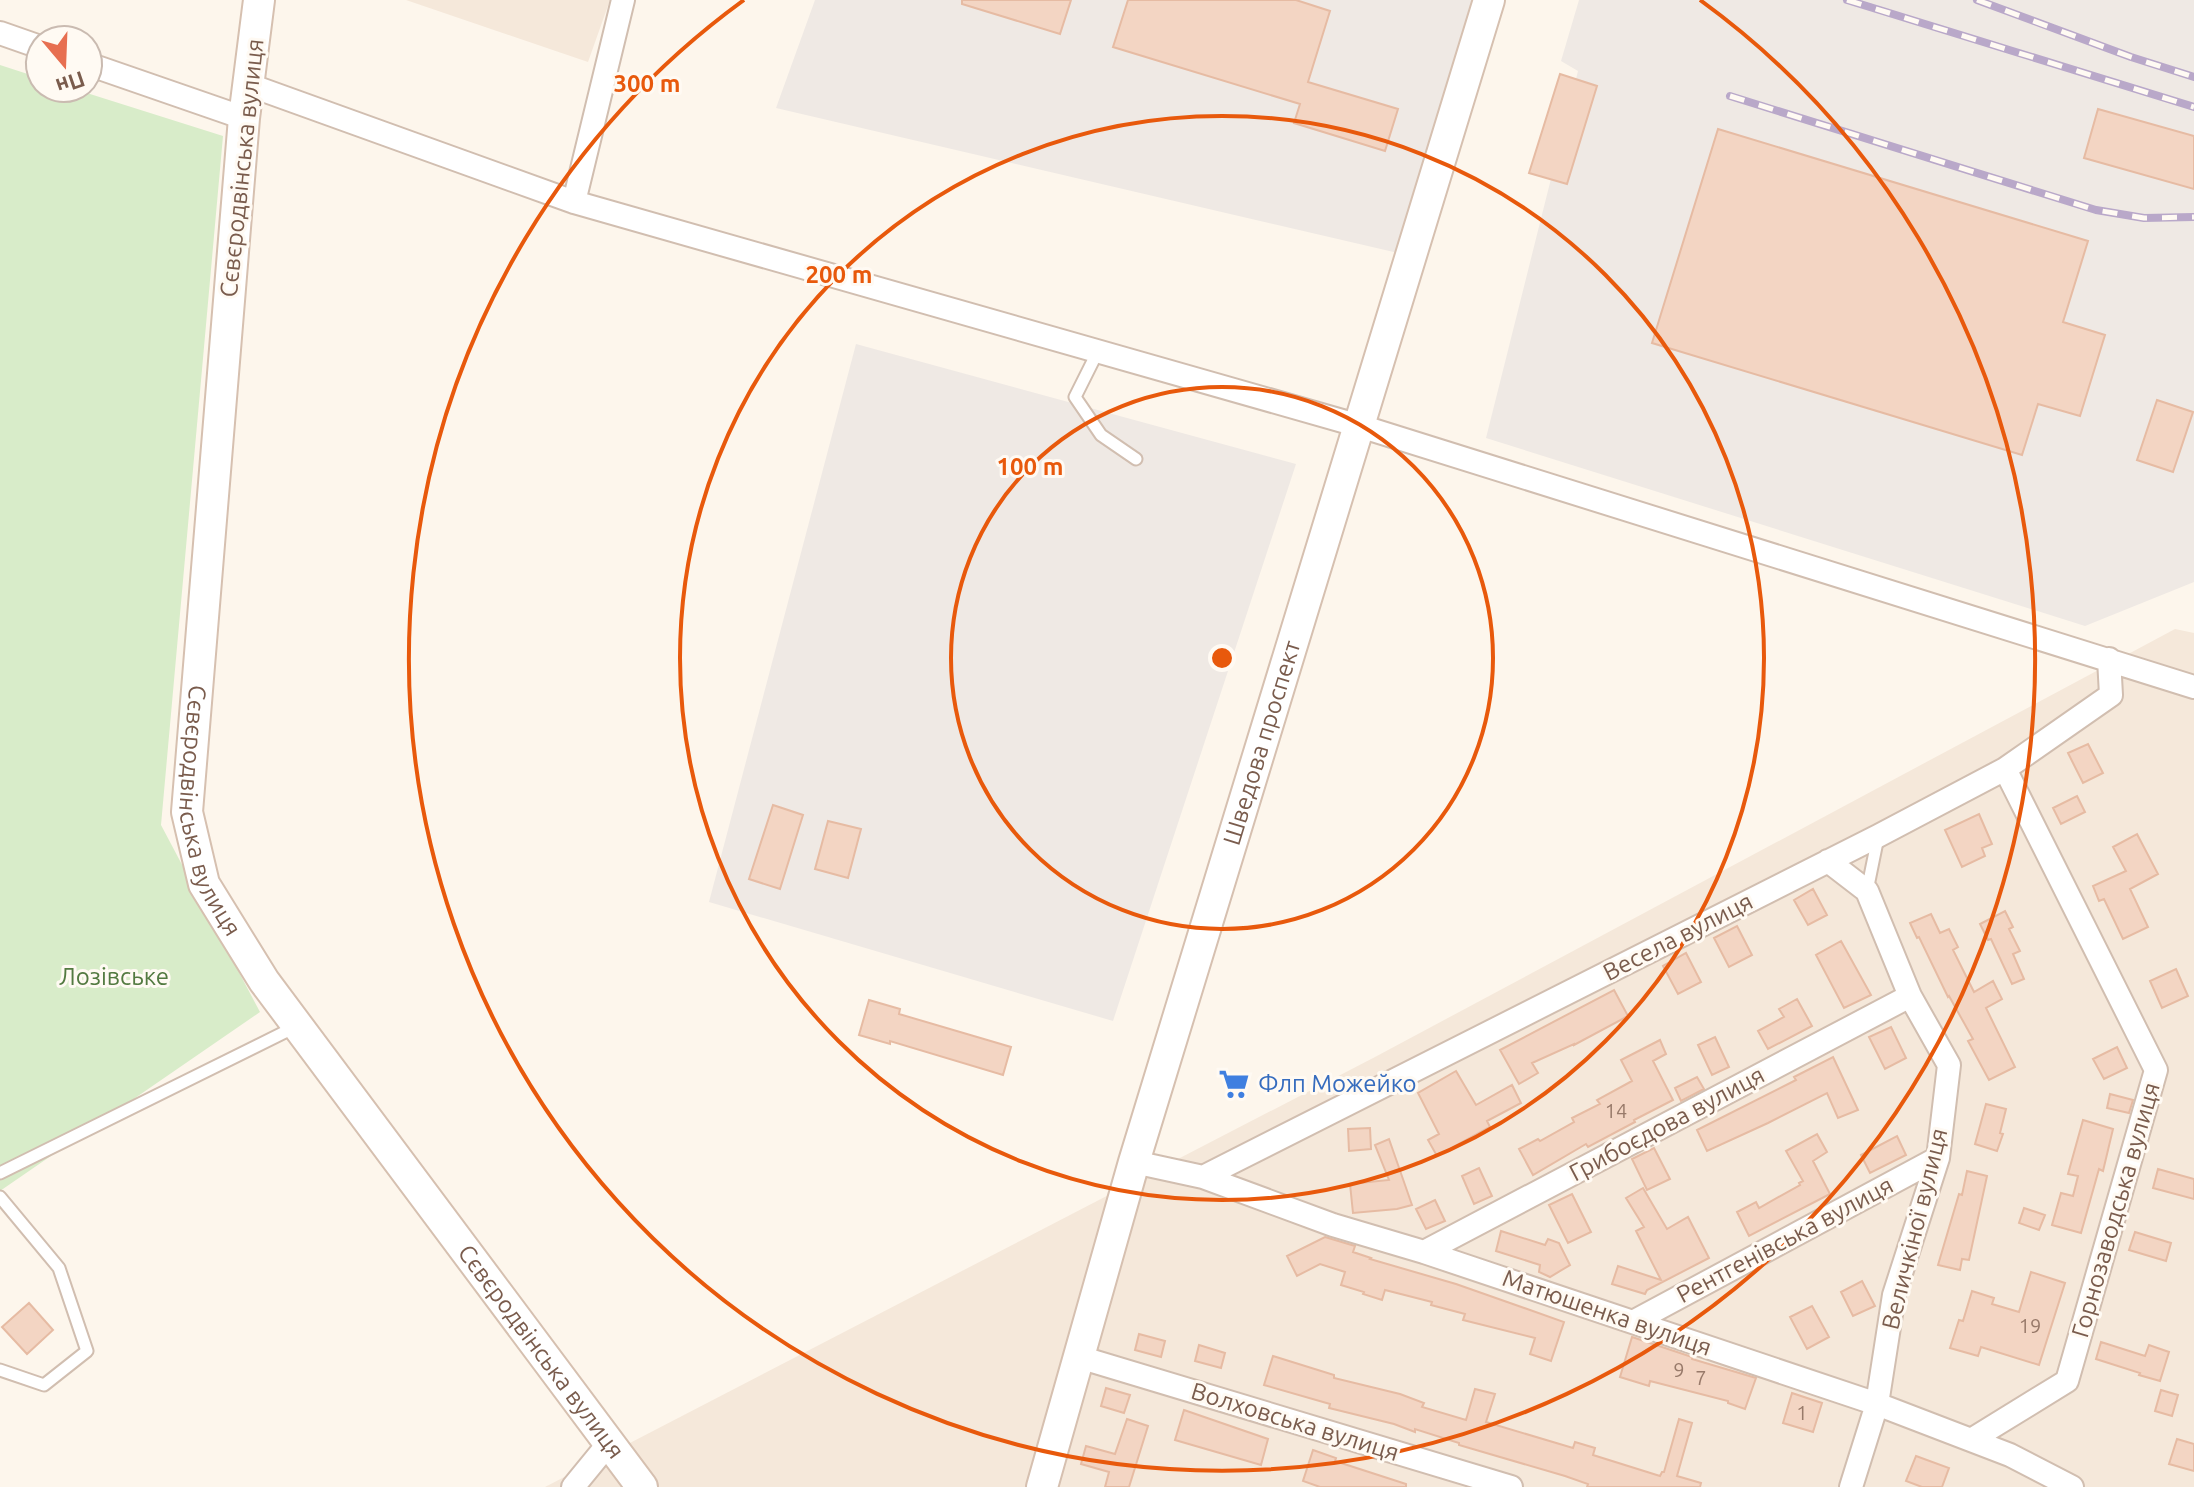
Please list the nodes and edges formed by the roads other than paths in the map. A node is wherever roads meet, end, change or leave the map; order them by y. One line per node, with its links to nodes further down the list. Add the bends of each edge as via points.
1 (259, 0): 7 (street, Сєвєродвінська вулиця)
2 (623, 0): 9 (street)
3 (1489, 0): 11 (street, Шведова проспект)
4 (0, 33): 5 (street)
5 (24, 41)
6 (104, 70): 8 (street)
7 (249, 85): 8 (street, Сєвєродвінська вулиця); 9 (street)
8 (244, 118): 20 (street, Сєвєродвінська вулиця, via 187,812 204,884)
9 (574, 202): 10 (street)
10 (1098, 351): 11 (street); 12 (lane, via 1075,397 1101,435)
11 (1360, 426): 13 (street); 22 (street, Шведова проспект)
12 (1136, 459)
13 (2109, 659): 14 (street); 15 (street, Весела вулиця, via 2111,695)
14 (2194, 687)
15 (2005, 769): 16 (street, Весела вулиця); 31 (street, Горнозаводська вулиця, via 2156,1070 2067,1381)
16 (1878, 836): 17 (street, Весела вулиця); 18 (lane)
17 (1828, 861): 18 (street); 24 (street, Весела вулиця)
18 (1867, 891): 19 (street, Величкіної вулиця)
19 (1910, 996): 21 (street, Величкіної вулиця, via 1949,1065); 26 (street, Грибоєдова вулиця)
20 (298, 1026): 23 (lane); 32 (street, Сєвєродвінська вулиця)
21 (1938, 1158): 27 (street, Рентгенівська вулиця); 30 (street, Величкіної вулиця, via 1894,1295)
22 (1134, 1162): 24 (street, Матюшенка вулиця); 28 (street, Шведова проспект)
23 (0, 1173)
24 (1203, 1177): 26 (street, Матюшенка вулиця)
25 (0, 1197): 29 (lane, via 59,1268 87,1351 44,1385)
26 (1424, 1252): 27 (street, Матюшенка вулиця)
27 (1633, 1322): 30 (street, Матюшенка вулиця)
28 (1079, 1357): 35 (street, Шведова проспект); 36 (street, Волховська вулиця)
29 (0, 1370)
30 (1877, 1404): 31 (street, Матюшенка вулиця); 37 (street, Величкіної вулиця)
31 (1971, 1440): 38 (street, Матюшенка вулиця)
32 (609, 1443): 33 (street); 34 (street, Сєвєродвінська вулиця)
33 (573, 1487)
34 (642, 1487)
35 (1042, 1487)
36 (1511, 1487)
37 (1851, 1487)
38 (2072, 1487)

